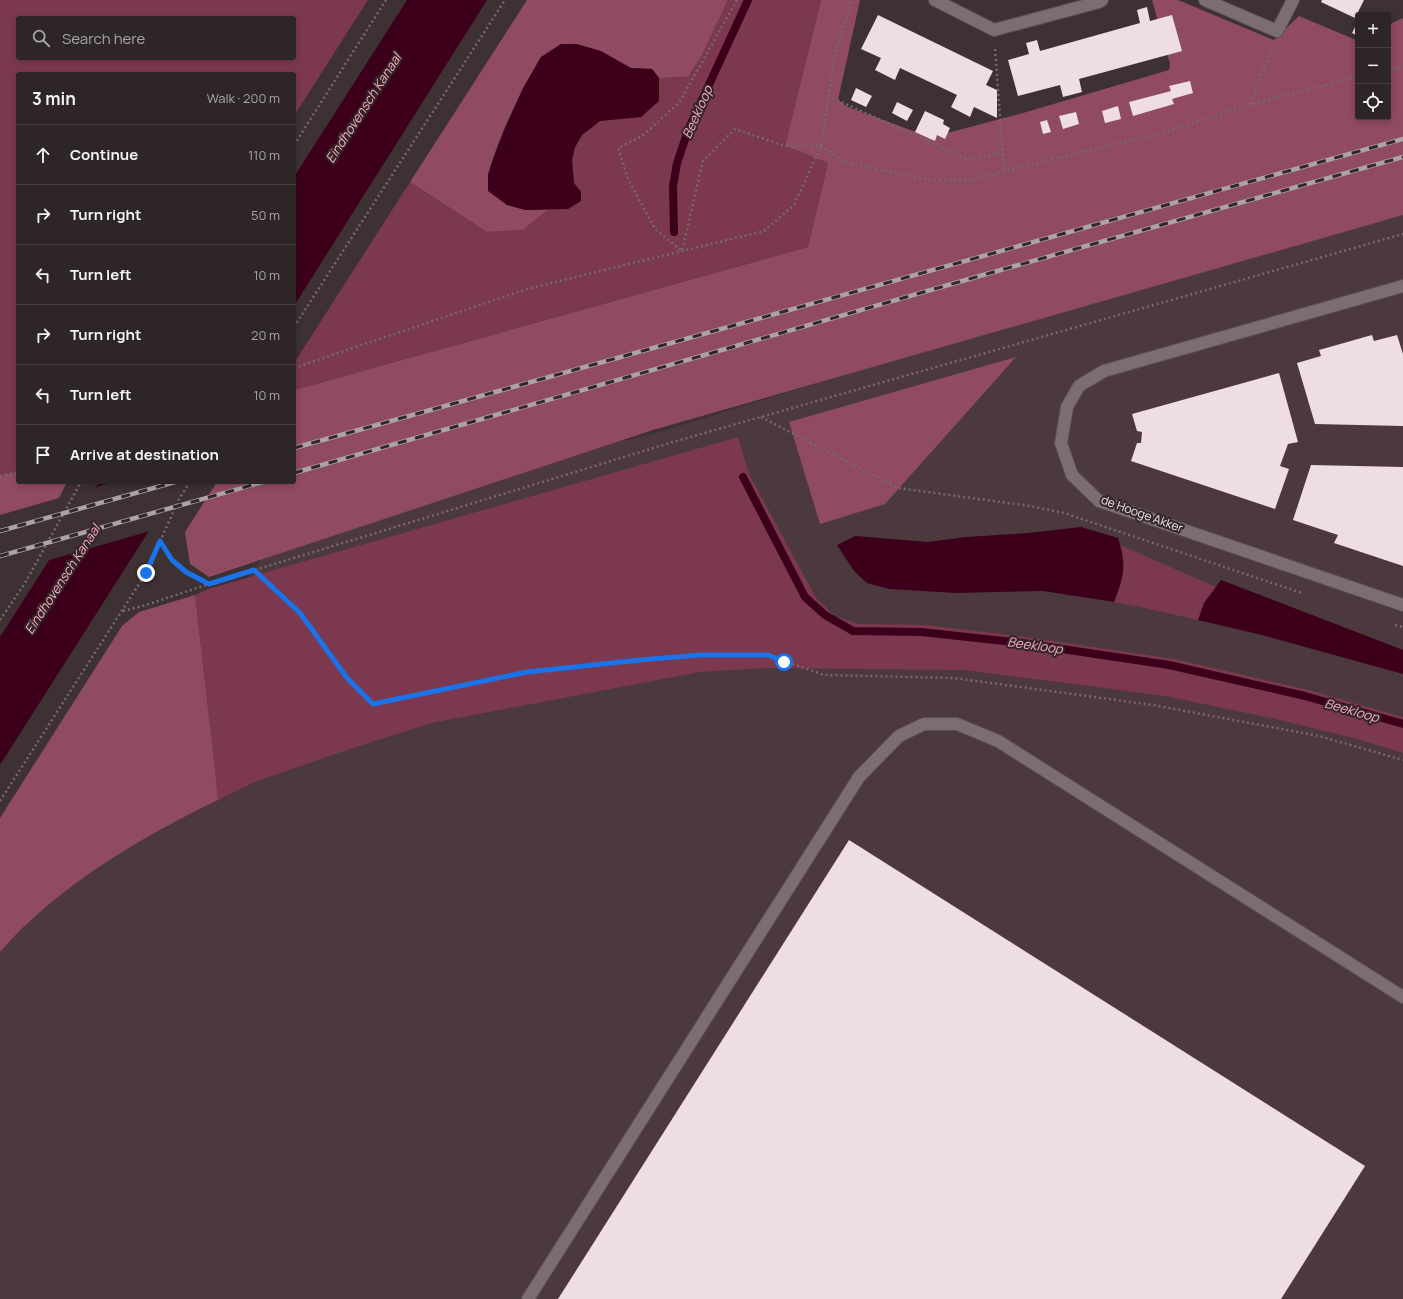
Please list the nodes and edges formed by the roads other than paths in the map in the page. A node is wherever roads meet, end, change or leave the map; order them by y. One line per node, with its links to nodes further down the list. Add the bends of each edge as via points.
1 (935, 0): 2 (street, via 994,30)
2 (1102, 0)
3 (1205, 0): 4 (street, via 1277,31)
4 (1292, 0)
5 (1403, 286): 6 (street, de Hooge Akker, via 1104,371 1079,386 1067,408 1061,443 1072,475 1099,501)
6 (1403, 605)
7 (1403, 997): 8 (street, via 998,741 957,724 924,724 900,736 859,777)
8 (528, 1299)

